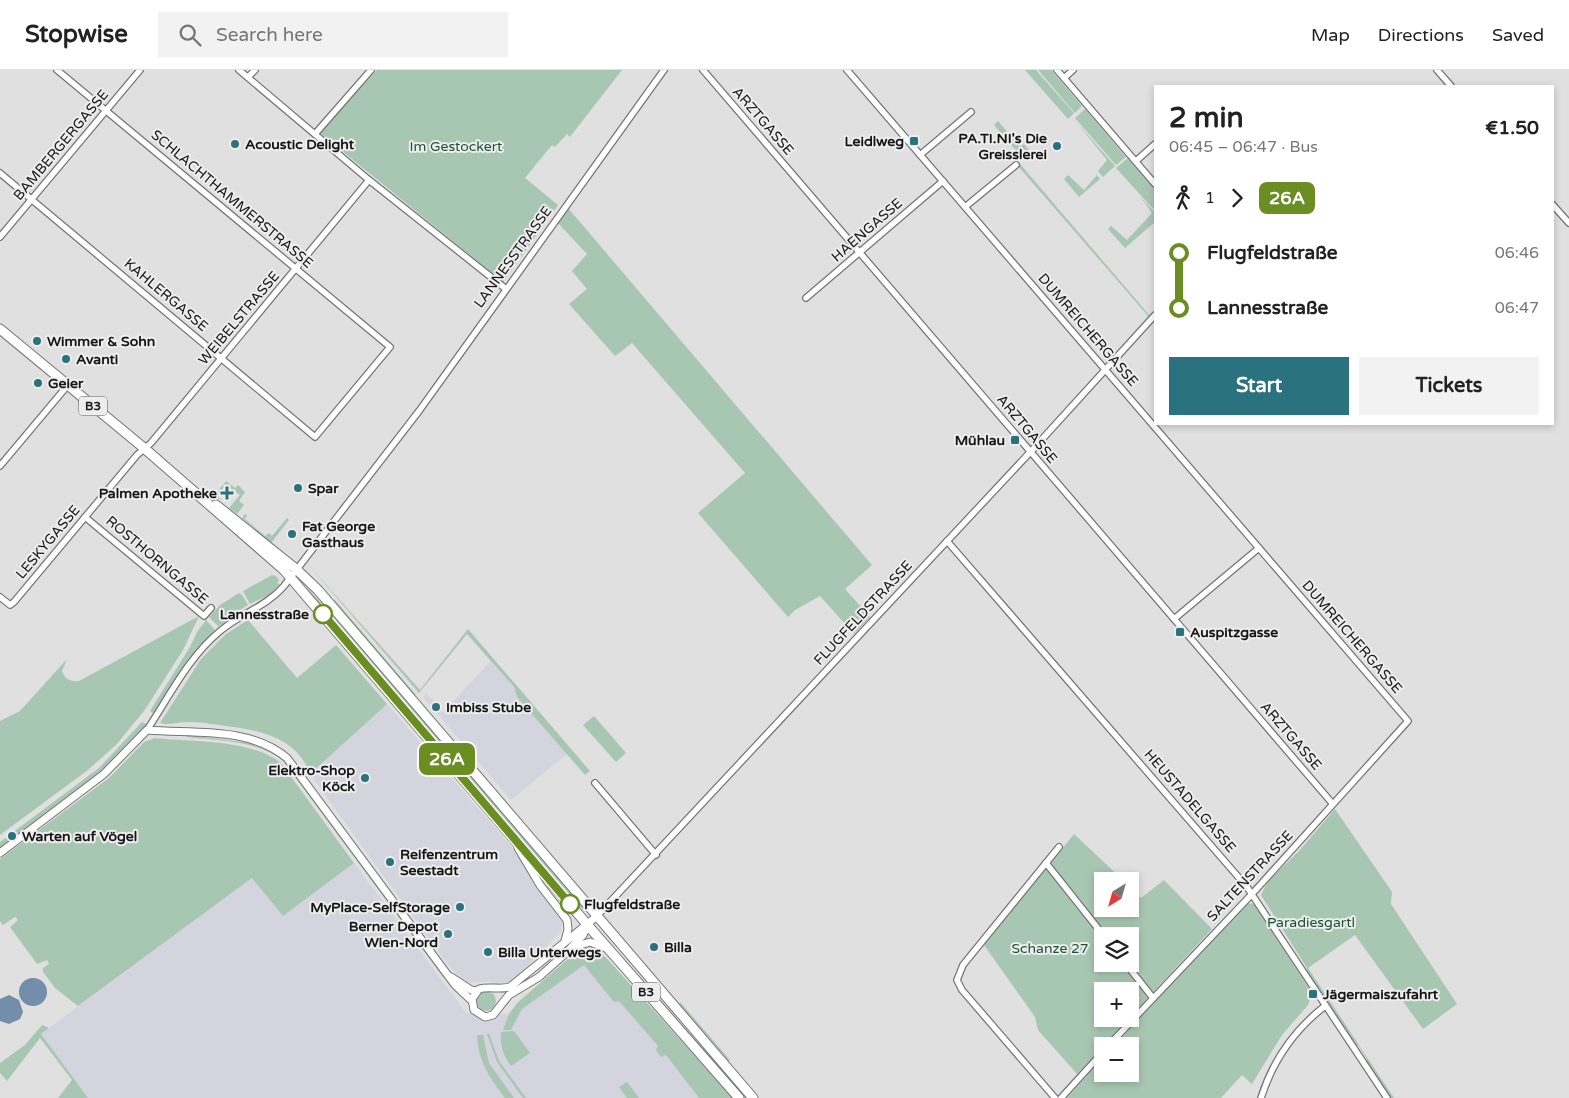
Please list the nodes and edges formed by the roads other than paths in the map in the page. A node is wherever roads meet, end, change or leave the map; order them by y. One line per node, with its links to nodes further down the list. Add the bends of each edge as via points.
1 (57, 70): 15 (street, SCHLACHTHAMMERSTRASSE)
2 (140, 70): 15 (street, BAMBERGERGASSE)
3 (240, 70): 12 (street)
4 (255, 70): 12 (street)
5 (371, 70): 17 (street)
6 (664, 70): 33 (street, LANNESSTRASSE)
7 (703, 70): 31 (street, ARZTGASSE)
8 (847, 70): 19 (street, DUMREICHERGASSE)
9 (1057, 70): 13 (street)
10 (1072, 70): 13 (street)
11 (1437, 70): 14 (street)
12 (248, 77): 17 (street)
13 (1064, 78): 20 (street)
14 (1450, 85)
15 (106, 110): 26 (street, BAMBERGERGASSE); 32 (street, SCHLACHTHAMMERSTRASSE)
16 (971, 112): 19 (street)
17 (315, 134): 23 (street)
18 (1154, 145): 20 (street)
19 (920, 155): 24 (street, DUMREICHERGASSE)
20 (1136, 161): 25 (street)
21 (1016, 165): 28 (street)
22 (0, 173): 26 (street, KAHLERGASSE)
23 (369, 180): 32 (street, WEIBELSTRASSE); 33 (street)
24 (943, 181): 28 (street, DUMREICHERGASSE); 31 (street, HAENGASSE)
25 (1154, 183)
26 (32, 199): 30 (street, BAMBERGERGASSE); 37 (street, KAHLERGASSE)
27 (1554, 206): 29 (street)
28 (965, 207): 38 (street, DUMREICHERGASSE)
29 (1569, 223)
30 (0, 237)
31 (860, 253): 34 (street, HAENGASSE); 42 (street, ARZTGASSE)
32 (296, 268): 37 (street, WEIBELSTRASSE); 40 (street, SCHLACHTHAMMERSTRASSE, via 390,347)
33 (506, 289): 48 (street, LANNESSTRASSE, via 419,411)
34 (806, 298)
35 (1154, 316): 38 (street, FLUGFELDSTRASSE)
36 (0, 329): 39 (main road, B3)
37 (222, 358): 40 (street, KAHLERGASSE); 41 (street, WEIBELSTRASSE)
38 (1105, 370): 42 (street, FLUGFELDSTRASSE); 47 (street, DUMREICHERGASSE)
39 (68, 385): 41 (main road, B3); 43 (street)
40 (315, 437)
41 (144, 448): 44 (main road, B3); 45 (street, LESKYGASSE)
42 (1030, 452): 46 (street, FLUGFELDSTRASSE); 52 (street, ARZTGASSE)
43 (0, 466)
44 (185, 484): 48 (main road, B3); 49 (main road, B3)
45 (85, 517): 50 (street, LESKYGASSE, via 10,605); 51 (street, ROSTHORNGASSE, via 204,616)
46 (947, 541): 60 (street, FLUGFELDSTRASSE); 62 (street, HEUSTADELGASSE)
47 (1259, 548): 52 (street); 53 (street, DUMREICHERGASSE)
48 (296, 569): 49 (street, LANNESSTRASSE); 63 (main road, B3, via 318,590)
49 (290, 578): 54 (street, LANNESSTRASSE, via 268,601 229,624 206,644); 57 (main road, B3)
50 (0, 597)
51 (211, 608)
52 (1174, 619): 56 (street, ARZTGASSE)
53 (1408, 721): 56 (street, SALTENSTRASSE)
54 (146, 730): 59 (street, via 104,774); 70 (street, via 190,731 244,738 275,748 287,758)
55 (594, 783): 60 (street)
56 (1332, 803): 62 (street, SALTENSTRASSE)
57 (502, 823): 64 (main road, B3); 66 (street, via 540,885 567,920)
58 (1059, 846): 61 (street)
59 (0, 853)
60 (656, 855): 63 (street, FLUGFELDSTRASSE)
61 (1046, 863): 65 (street); 81 (street, via 963,965 957,980 962,990)
62 (1252, 894): 73 (street, SALTENSTRASSE); 76 (street, HEUSTADELGASSE)
63 (596, 917): 64 (street, FLUGFELDSTRASSE); 80 (main road, B3)
64 (588, 925): 66 (street); 67 (main road, B3); 68 (street)
65 (1097, 927)
66 (565, 941): 71 (street, via 516,984 498,990)
67 (608, 948): 68 (street, via 585,942); 79 (main road, B3)
68 (566, 953): 75 (street, via 538,977 508,995)
69 (1132, 972): 73 (street)
70 (450, 977): 72 (street); 74 (street)
71 (491, 988): 72 (street); 75 (street, via 498,993)
72 (477, 991): 74 (street)
73 (1153, 998): 77 (street, SALTENSTRASSE)
74 (472, 1001): 75 (street, via 474,1010 484,1016 493,1015)
75 (500, 1005)
76 (1325, 1006): 83 (street, via 1300,1028 1278,1058); 84 (street, HEUSTADELGASSE)
77 (1116, 1037)
78 (1094, 1062): 82 (street)
79 (739, 1098)
80 (754, 1098)
81 (1055, 1098)
82 (1061, 1098)
83 (1261, 1098)
84 (1387, 1098)

